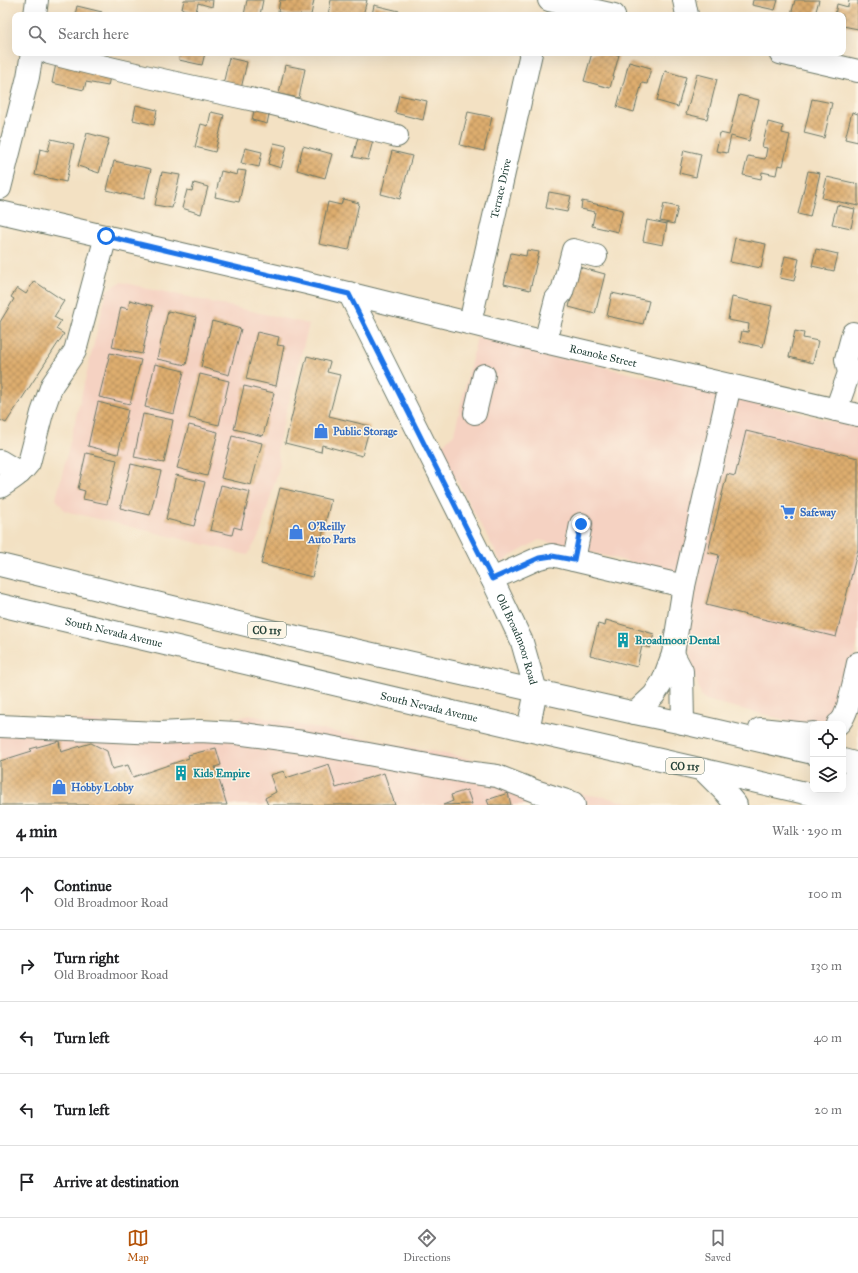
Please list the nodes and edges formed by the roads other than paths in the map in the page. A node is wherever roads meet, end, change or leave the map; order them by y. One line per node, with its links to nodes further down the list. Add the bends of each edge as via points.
1 (37, 0): 5 (main road)
2 (543, 0): 6 (main road)
3 (549, 0): 7 (main road)
4 (684, 0): 8 (main road)
5 (35, 12)
6 (541, 12)
7 (601, 12)
8 (686, 12)
9 (32, 56): 15 (main road)
10 (62, 56): 14 (main road, via 328,117)
11 (530, 56): 20 (main road, Terrace Drive)
12 (793, 56): 13 (main road)
13 (858, 71)
14 (397, 136)
15 (0, 188)
16 (0, 212): 17 (main road)
17 (106, 236): 19 (main road); 29 (main road, via 75,351 52,385 29,463)
18 (596, 256): 22 (main road, via 573,250)
19 (349, 294): 20 (main road, Roanoke Street); 34 (main road, Old Broadmoor Road)
20 (470, 323): 22 (main road, Roanoke Street)
21 (853, 333): 25 (main road, via 846,359 849,373)
22 (545, 342): 24 (main road, Roanoke Street)
23 (484, 375): 26 (main road)
24 (730, 385): 25 (main road, Roanoke Street); 35 (main road)
25 (836, 410): 27 (main road, Roanoke Street)
26 (475, 413)
27 (858, 415)
28 (0, 461): 29 (main road)
29 (20, 473): 30 (main road)
30 (0, 487)
31 (581, 524): 32 (main road)
32 (574, 560): 34 (main road, via 552,556 539,558); 35 (main road)
33 (0, 565): 39 (main road, CO 115, via 275,632)
34 (492, 579): 39 (main road, Old Broadmoor Road, via 522,642)
35 (684, 586): 37 (main road)
36 (0, 605): 44 (main road, South Nevada Avenue / CO 115)
37 (673, 654): 40 (main road, via 663,681 654,695); 42 (main road, via 682,671)
38 (858, 663): 41 (main road)
39 (536, 691): 40 (main road, CO 115); 44 (main road, Old Broadmoor Road)
40 (635, 714): 42 (main road, CO 115)
41 (842, 721)
42 (683, 723): 45 (main road); 46 (main road, CO 115)
43 (0, 726): 52 (main road, via 159,733 236,732 497,776)
44 (528, 730): 50 (main road, South Nevada Avenue / CO 115)
45 (810, 733)
46 (810, 752)
47 (846, 761): 48 (main road)
48 (858, 764)
49 (858, 769): 51 (main road)
50 (702, 770): 51 (main road, South Nevada Avenue / CO 115); 53 (main road)
51 (847, 804)
52 (574, 805)
53 (736, 805)

